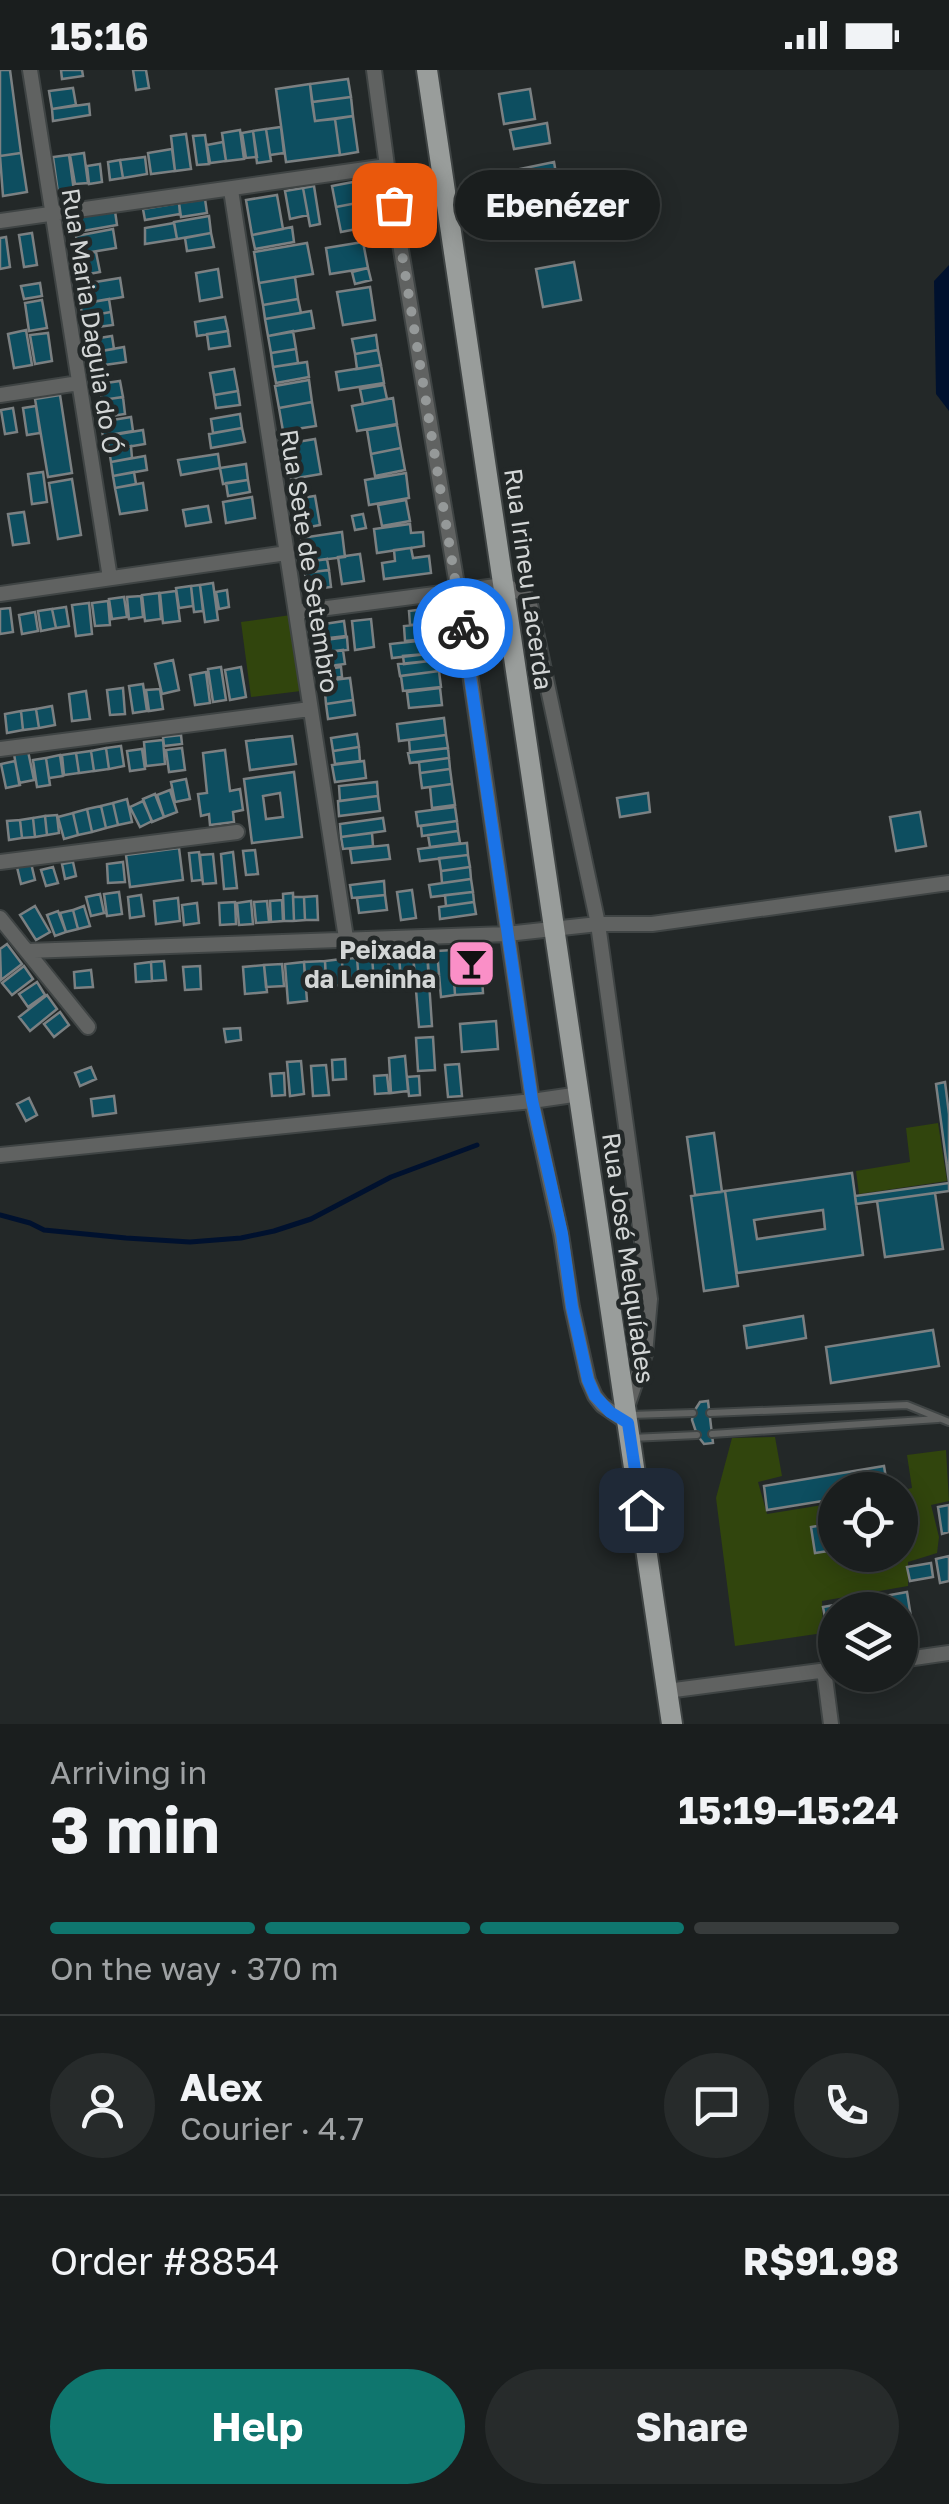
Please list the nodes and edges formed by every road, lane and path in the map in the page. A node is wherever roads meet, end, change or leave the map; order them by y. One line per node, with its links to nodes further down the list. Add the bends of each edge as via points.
1 (30, 70): 6 (street, Rua Maria Daguia do Ó)
2 (374, 70): 4 (street)
3 (427, 70): 12 (main road, Rua Irineu Lacerda)
4 (387, 166): 5 (street); 13 (street)
5 (230, 190): 6 (street); 10 (street, Rua Sete de Setembro)
6 (52, 213): 7 (street); 8 (street, Rua Maria Daguia do Ó)
7 (0, 221)
8 (79, 383): 9 (street); 11 (street, Rua Maria Daguia do Ó)
9 (0, 395)
10 (287, 554): 11 (street); 15 (street, Rua Sete de Setembro)
11 (110, 578): 14 (street)
12 (504, 585): 13 (street); 22 (street, via 524,594 534,616); 23 (main road, Rua Irineu Lacerda)
13 (458, 591): 15 (street); 24 (street)
14 (0, 594)
15 (297, 612): 16 (street, Rua Sete de Setembro)
16 (310, 709): 17 (street); 25 (street, Rua Sete de Setembro)
17 (0, 750)
18 (237, 832): 19 (street)
19 (0, 862)
20 (949, 883): 22 (street, via 684,921)
21 (0, 918): 26 (street)
22 (598, 924): 23 (street); 34 (street, via 650,1300)
23 (555, 929): 24 (street); 28 (main road, Rua Irineu Lacerda)
24 (507, 934): 25 (street); 29 (street)
25 (346, 938): 26 (street)
26 (27, 951): 27 (street)
27 (88, 1027)
28 (580, 1095): 29 (street); 34 (main road, Rua José Melquíades)
29 (532, 1100): 30 (street); 34 (street, via 588,1380 602,1405)
30 (0, 1154)
31 (694, 1412): 34 (lane)
32 (710, 1413): 33 (lane, via 907,1405)
33 (939, 1418): 35 (lane); 36 (lane)
34 (628, 1422): 37 (lane); 41 (main road, Rua José Melquíades)
35 (949, 1422)
36 (712, 1434)
37 (696, 1435)
38 (949, 1653): 39 (street)
39 (918, 1657)
40 (818, 1672): 41 (street)
41 (667, 1692): 43 (main road, Rua José Melquíades)
42 (830, 1692): 44 (street)
43 (672, 1724)
44 (831, 1724)

